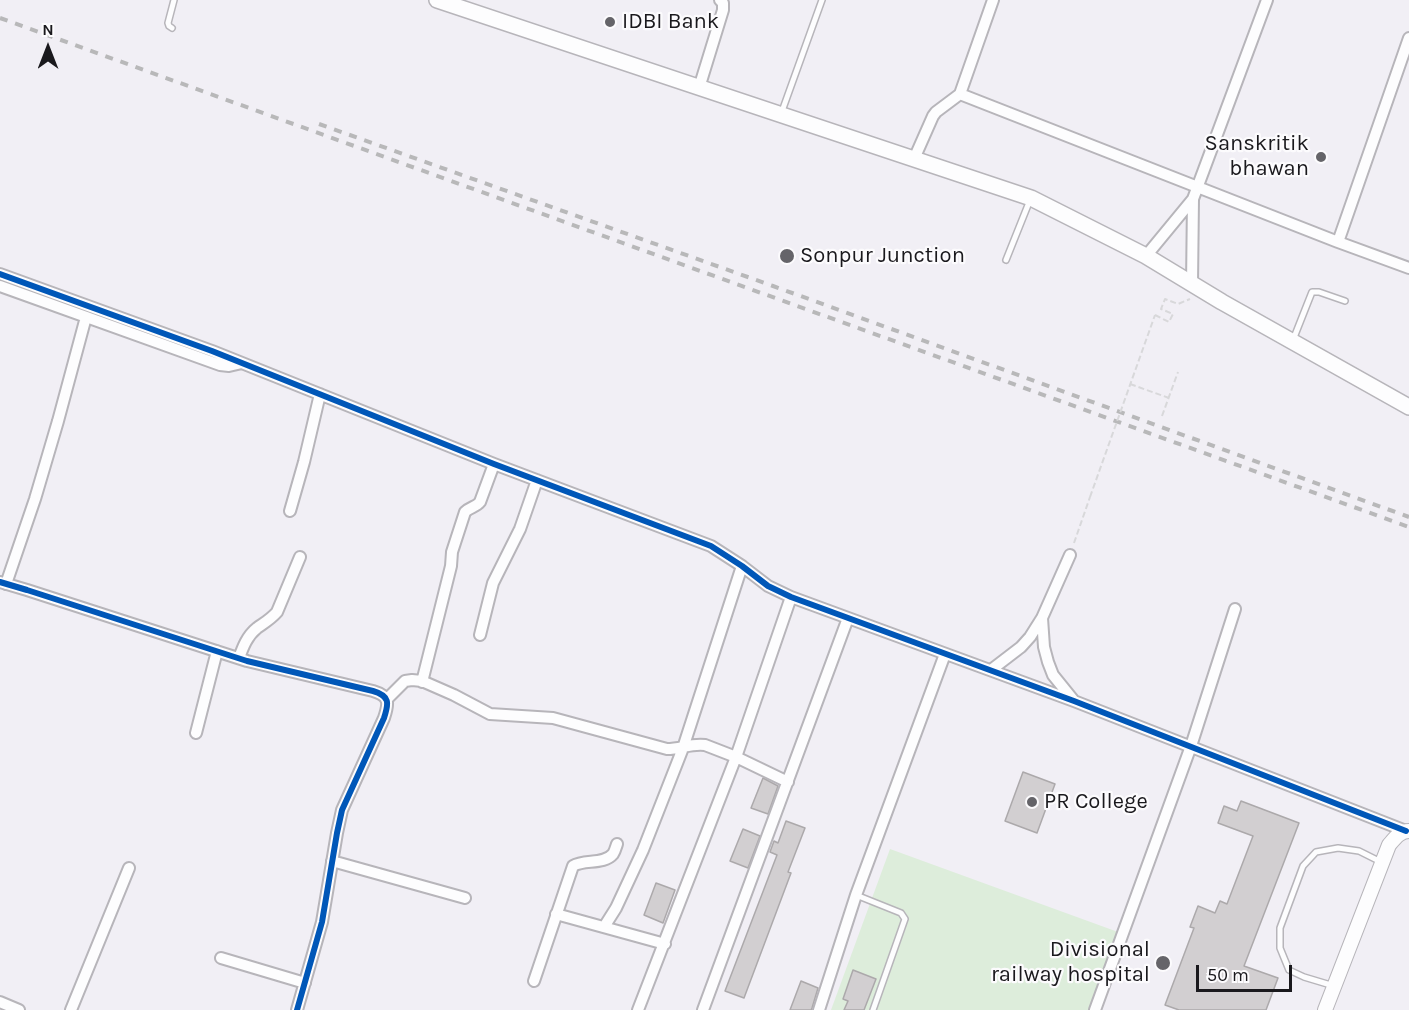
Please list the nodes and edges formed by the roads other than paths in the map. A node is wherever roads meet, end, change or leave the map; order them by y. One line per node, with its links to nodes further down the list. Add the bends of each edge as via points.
1 (174, 0): 7 (lane, via 168,23)
2 (436, 0): 9 (main road)
3 (720, 0): 9 (street, via 723,10)
4 (822, 0): 11 (lane)
5 (993, 0): 10 (street)
6 (1267, 0): 13 (street)
7 (172, 28)
8 (1409, 38): 16 (street)
9 (699, 88): 11 (main road)
10 (960, 94): 12 (street, via 936,112); 13 (street)
11 (781, 115): 12 (main road)
12 (914, 159): 14 (main road)
13 (1197, 187): 15 (street); 16 (street)
14 (1031, 198): 17 (main road); 18 (lane)
15 (1193, 199): 17 (street); 21 (street)
16 (1338, 242): 19 (street)
17 (1146, 256): 21 (main road)
18 (1006, 260)
19 (1409, 268)
20 (0, 274): 26 (street)
21 (1192, 284): 25 (main road)
22 (0, 286): 24 (street)
23 (1345, 301): 25 (lane, via 1312,292)
24 (86, 317): 26 (street, via 220,365); 35 (street, via 35,498)
25 (1293, 341): 28 (main road)
26 (242, 363): 27 (street)
27 (320, 394): 29 (street); 31 (street)
28 (1409, 407)
29 (494, 464): 30 (street); 45 (street, via 480,502 465,512 453,547)
30 (537, 480): 34 (street, via 711,546); 40 (street, via 520,529 493,583)
31 (290, 511)
32 (1070, 555): 39 (street)
33 (300, 557): 43 (street, via 277,612 249,636)
34 (742, 566): 36 (street, via 768,586); 50 (street)
35 (3, 583): 41 (street)
36 (791, 597): 38 (street); 51 (street)
37 (1235, 609): 49 (street)
38 (848, 618): 42 (street); 52 (street)
39 (1042, 618): 44 (street, via 1021,647); 47 (street, via 1044,647 1053,675)
40 (480, 635)
41 (217, 651): 43 (street); 48 (street)
42 (945, 654): 44 (street); 58 (street)
43 (239, 658): 46 (street, via 373,691)
44 (991, 670): 47 (street)
45 (422, 682): 46 (street, via 405,681); 50 (street, via 490,714 553,718 656,747)
46 (387, 699): 55 (street, via 384,718 342,810)
47 (1074, 701): 49 (street)
48 (196, 733)
49 (1191, 747): 53 (street); 75 (street)
50 (683, 748): 51 (street, via 705,745); 61 (street, via 643,850)
51 (736, 757): 52 (street); 62 (street)
52 (788, 782): 72 (street)
53 (1407, 831): 56 (street, via 1389,845)
54 (617, 844): 60 (street, via 607,858 573,866)
55 (332, 861): 59 (street); 65 (street, via 322,922)
56 (1382, 863): 66 (street); 66 (lane, via 1359,851 1338,848 1316,852 1302,866 1280,928 1280,948 1289,970)
57 (129, 868): 69 (street)
58 (856, 895): 73 (street); 74 (lane, via 905,918)
59 (465, 898)
60 (556, 914): 61 (street); 64 (street)
61 (604, 927): 62 (street)
62 (665, 944): 71 (street)
63 (221, 958): 65 (street)
64 (534, 981)
65 (305, 982): 70 (street)
66 (1335, 986): 76 (street)
67 (0, 1002): 68 (street)
68 (19, 1010)
69 (70, 1010)
70 (297, 1010)
71 (639, 1010)
72 (703, 1010)
73 (819, 1010)
74 (873, 1010)
75 (1095, 1010)
76 (1325, 1010)

